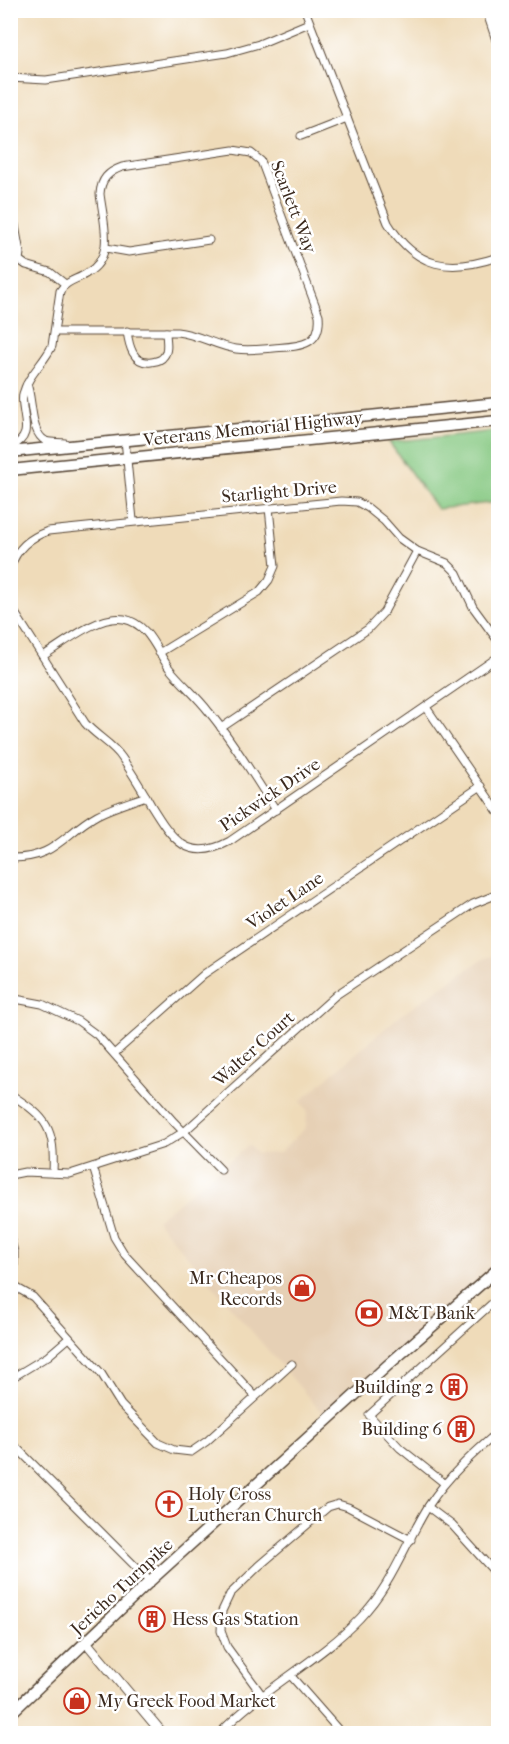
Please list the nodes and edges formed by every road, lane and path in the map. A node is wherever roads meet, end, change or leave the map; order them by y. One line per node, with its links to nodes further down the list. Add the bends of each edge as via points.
1 (305, 10): 3 (street)
2 (487, 10): 4 (street)
3 (309, 23): 5 (street, via 227,53 46,80); 6 (street)
4 (498, 43)
5 (10, 78)
6 (346, 118): 7 (street); 11 (street, via 399,241 435,263 454,267)
7 (301, 136)
8 (10, 198): 12 (street, via 20,253)
9 (209, 240): 10 (street, via 129,252)
10 (106, 248): 13 (street, via 97,267); 16 (street, Scarlett Way, via 100,187 113,170 233,150 251,153 261,161 319,315 317,333 298,346 246,350 188,333)
11 (498, 257)
12 (15, 261): 13 (street, via 50,272)
13 (64, 284): 15 (street, via 58,297)
14 (127, 331): 15 (street, Scarlett Way); 16 (street, Scarlett Way); 16 (street, via 134,355 148,362 165,356)
15 (55, 332): 17 (street, via 48,354)
16 (166, 332)
17 (27, 384): 21 (street, via 40,437); 22 (street, via 23,395 26,433 18,444)
18 (498, 403): 20 (main road, Veterans Memorial Highway)
19 (498, 421): 24 (main road, Veterans Memorial Highway)
20 (124, 440): 21 (main road, Veterans Memorial Highway); 24 (street)
21 (87, 444): 23 (main road, Veterans Memorial Highway)
22 (10, 447)
23 (10, 452)
24 (127, 458): 25 (main road, Veterans Memorial Highway); 27 (street)
25 (10, 470)
26 (269, 508): 27 (street, Starlight Drive); 28 (street, Starlight Drive, via 357,502); 32 (street, via 275,566 269,580 259,592)
27 (133, 520): 29 (street, Starlight Drive, via 48,531 24,544)
28 (417, 551): 31 (street, Starlight Drive, via 447,563 457,573 473,607); 36 (street, via 384,612 368,629)
29 (11, 562)
30 (10, 600): 33 (street, Pickwick Drive)
31 (498, 641)
32 (159, 653): 33 (street, via 139,624 111,618); 36 (street)
33 (43, 656): 38 (street, Pickwick Drive, via 85,723 120,754)
34 (498, 657): 35 (street, Pickwick Drive)
35 (426, 707): 37 (street); 39 (street, Pickwick Drive)
36 (221, 728): 39 (street)
37 (481, 786): 40 (street); 44 (street, Violet Lane, via 204,974)
38 (146, 796): 39 (street, Pickwick Drive, via 173,839 194,850 218,848); 41 (street, via 98,815 49,852)
39 (276, 810)
40 (498, 812)
41 (10, 858)
42 (498, 894): 46 (street, Walter Court, via 473,904 336,995)
43 (10, 998): 44 (street, via 42,1004 78,1021)
44 (115, 1053): 46 (street)
45 (10, 1095): 49 (street, via 40,1115 50,1130)
46 (185, 1131): 47 (street, Walter Court, via 164,1144); 48 (street)
47 (93, 1167): 49 (street, Walter Court, via 70,1174); 58 (street, via 114,1237 125,1255)
48 (221, 1170)
49 (53, 1173): 50 (street, Walter Court)
50 (10, 1175)
51 (10, 1237): 53 (street, via 14,1252)
52 (498, 1269): 65 (main road, Jericho Turnpike)
53 (12, 1285): 55 (street, via 33,1297)
54 (498, 1298): 61 (street, via 369,1415 400,1448)
55 (69, 1338): 57 (street); 58 (street, via 101,1373 121,1405 158,1443 174,1450 191,1452)
56 (292, 1364): 58 (street)
57 (10, 1379)
58 (255, 1396)
59 (498, 1432): 61 (street)
60 (10, 1441): 65 (street)
61 (444, 1484): 62 (street)
62 (428, 1508): 63 (street); 64 (street, via 452,1526)
63 (411, 1540): 67 (street, via 386,1587 360,1618); 68 (street, via 338,1504 318,1514 230,1594 222,1611 221,1631 226,1647)
64 (498, 1573)
65 (150, 1581): 66 (main road, Jericho Turnpike)
66 (86, 1642): 69 (main road, Jericho Turnpike); 70 (street)
67 (291, 1676): 68 (street); 72 (street)
68 (262, 1695): 71 (street)
69 (10, 1714)
70 (164, 1734)
71 (219, 1734)
72 (342, 1734)

